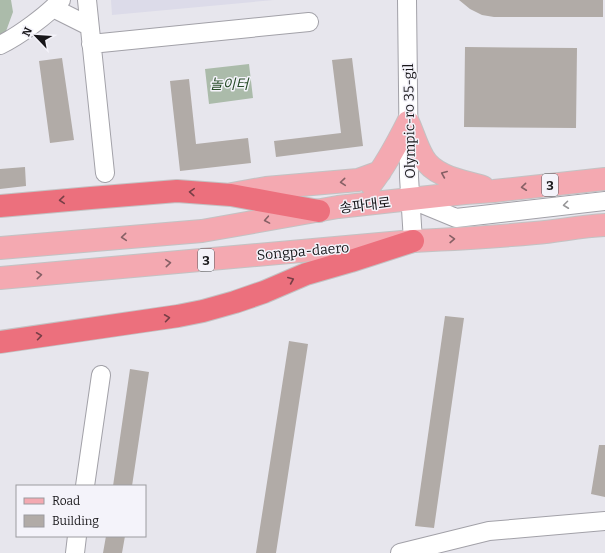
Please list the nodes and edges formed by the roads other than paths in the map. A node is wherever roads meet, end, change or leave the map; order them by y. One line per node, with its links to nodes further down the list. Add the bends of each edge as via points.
1 (87, 0): 5 (street)
2 (407, 0): 8 (street, Olympic-ro 35-gil)
3 (57, 4): 5 (street); 7 (street)
4 (309, 22): 6 (street)
5 (90, 26): 6 (street)
6 (92, 44): 10 (street)
7 (0, 46)
8 (408, 122): 9 (main road); 12 (main road, one-way to 8, via 433,170 423,158); 14 (street, Olympic-ro 35-gil)
9 (380, 172): 13 (main road, one-way to 13, via 358,180 266,188); 17 (main road, via 366,191)
10 (105, 173)
11 (605, 178): 12 (main road, 3, one-way to 12)
12 (494, 191): 14 (main road, 3)
13 (231, 194): 16 (highway, one-way to 16, via 178,191); 17 (highway, via 280,204)
14 (410, 199): 15 (street, one-way to 14, via 456,218); 17 (main road, 송파대로 / 3); 19 (street, Olympic-ro 35-gil)
15 (605, 201)
16 (0, 206)
17 (329, 209): 20 (main road, 3, one-way to 20, via 202,231)
18 (600, 224): 19 (main road, Songpa-daero / 3, one-way to 18, via 537,233)
19 (413, 241): 21 (main road, Songpa-daero / 3, one-way to 19); 22 (highway, one-way to 19, via 203,311 264,292 306,274)
20 (0, 248)
21 (0, 278)
22 (0, 342)
23 (101, 375): 24 (street)
24 (85, 485)
25 (605, 521): 28 (street, via 489,532)
26 (77, 537): 27 (street)
27 (75, 553)
28 (400, 553)

